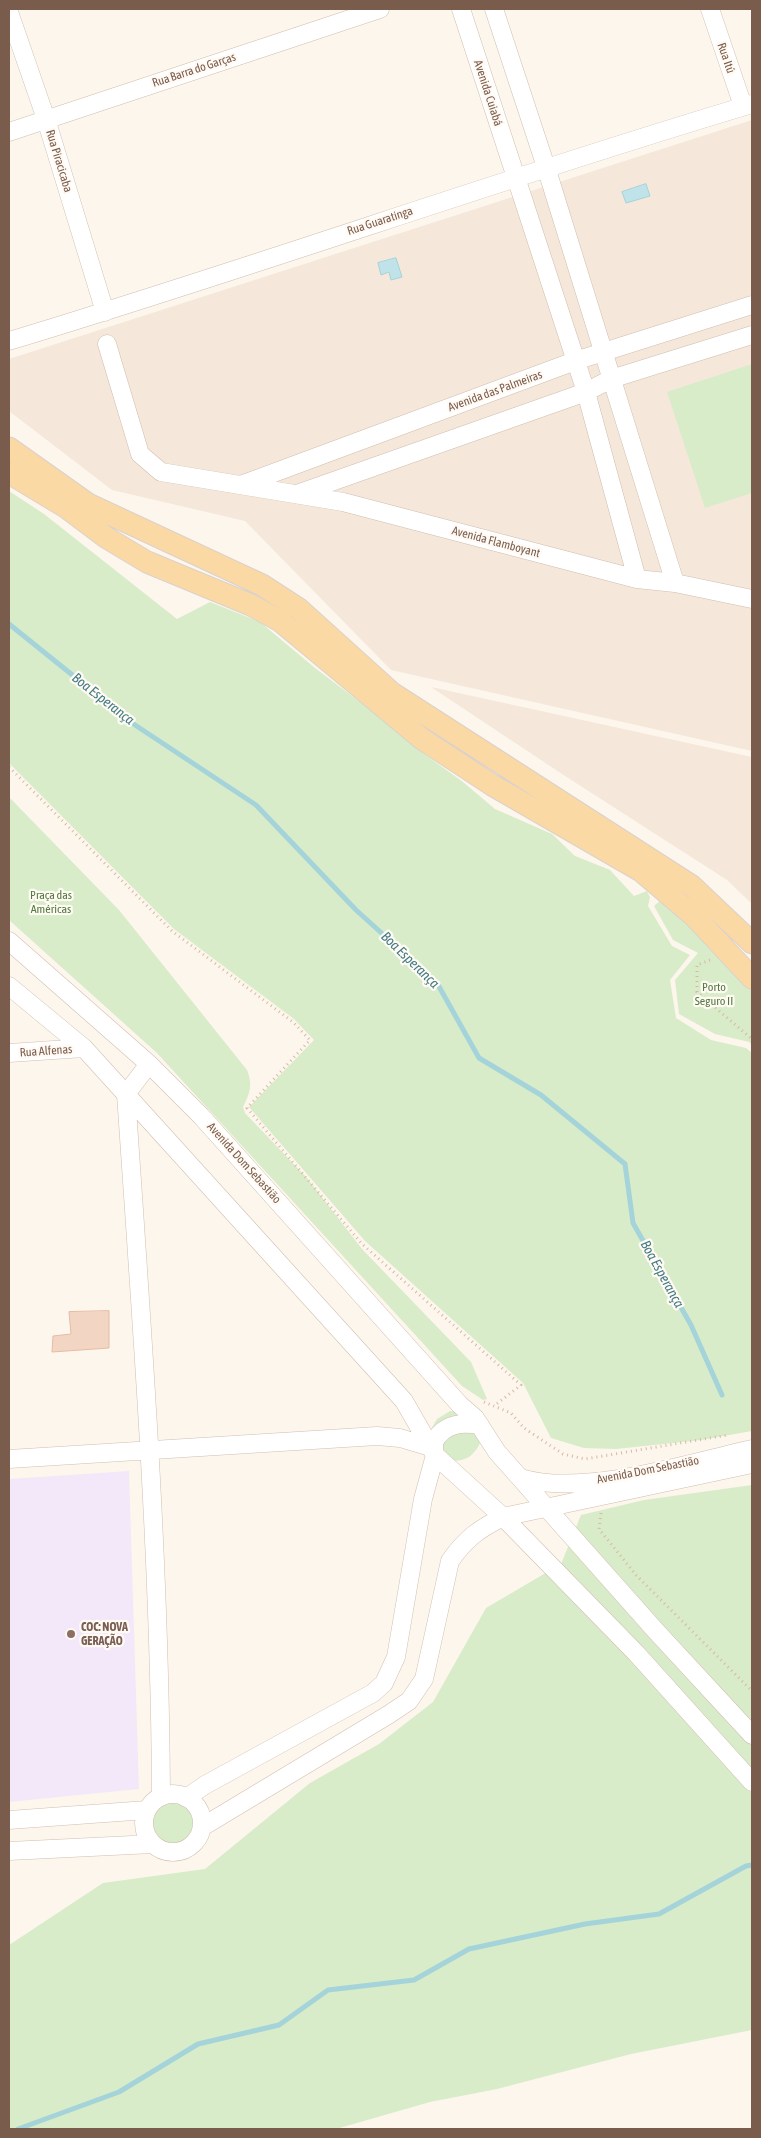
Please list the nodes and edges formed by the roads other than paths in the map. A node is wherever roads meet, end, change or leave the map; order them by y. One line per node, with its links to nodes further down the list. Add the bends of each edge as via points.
1 (380, 9): 7 (street, Rua Barra do Garças)
2 (461, 9): 10 (street, Avenida Cuiabá)
3 (494, 9): 9 (street)
4 (710, 9): 6 (street, Rua Itú)
5 (9, 12): 7 (street, Rua Piracicaba)
6 (748, 105): 9 (street, Rua Guaratinga)
7 (46, 119): 8 (street, Rua Barra do Garças); 12 (street, Rua Piracicaba)
8 (9, 132)
9 (546, 166): 10 (street, Rua Guaratinga); 16 (street)
10 (514, 176): 12 (street, Rua Guaratinga); 17 (street, Avenida Cuiabá)
11 (752, 306): 16 (street, Avenida das Palmeiras)
12 (105, 312): 14 (street, Rua Guaratinga)
13 (752, 335): 18 (street)
14 (9, 341)
15 (108, 344): 22 (street, Avenida Flamboyant, via 140,454 161,472)
16 (602, 353): 17 (street, Avenida das Palmeiras); 18 (street)
17 (575, 362): 19 (street, Avenida Cuiabá); 22 (street, Avenida das Palmeiras)
18 (611, 379): 19 (street); 25 (street)
19 (586, 392): 23 (street); 24 (street, Avenida Cuiabá)
20 (9, 448): 28 (main road, via 88,504 262,585 299,609 392,693 692,886)
21 (9, 473): 29 (main road, via 147,562 251,605 280,621 422,739 492,785 641,871 694,916)
22 (240, 485): 23 (street, Avenida Flamboyant)
23 (294, 495): 24 (street, Avenida Flamboyant, via 343,502)
24 (636, 579): 25 (street, Avenida Flamboyant)
25 (675, 584): 26 (street, Avenida Flamboyant)
26 (752, 599)
27 (9, 941): 33 (street, Avenida Dom Sebastião)
28 (752, 943)
29 (752, 978)
30 (9, 986): 31 (street)
31 (84, 1048): 32 (street, Rua Alfenas); 34 (street)
32 (9, 1053)
33 (149, 1064): 34 (street); 35 (street, Avenida Dom Sebastião, via 201,1116)
34 (126, 1094): 37 (street); 38 (street, via 404,1401)
35 (480, 1425): 38 (street, via 464,1423 446,1429 434,1442); 41 (street, Avenida Dom Sebastião)
36 (752, 1448): 41 (street, Avenida Dom Sebastião, via 601,1480 568,1483)
37 (150, 1451): 38 (street, via 377,1436 400,1438); 39 (street); 46 (street, via 161,1679)
38 (433, 1452): 43 (street); 47 (street, via 396,1657 384,1683 373,1693)
39 (9, 1459)
40 (752, 1464): 42 (street, Avenida Dom Sebastião)
41 (521, 1478): 42 (street)
42 (547, 1507): 43 (street, Avenida Dom Sebastião); 44 (street, via 654,1630)
43 (498, 1512): 45 (street, via 636,1653); 50 (street, Avenida Dom Sebastião, via 461,1546 450,1561 424,1680 409,1701)
44 (752, 1735)
45 (752, 1782)
46 (161, 1797): 47 (street); 48 (street)
47 (186, 1798): 50 (street, via 198,1809)
48 (147, 1810): 49 (street); 51 (street, via 144,1828)
49 (9, 1820)
50 (202, 1827): 51 (street, via 194,1843 179,1852 170,1852)
51 (153, 1844): 52 (street)
52 (9, 1852)

